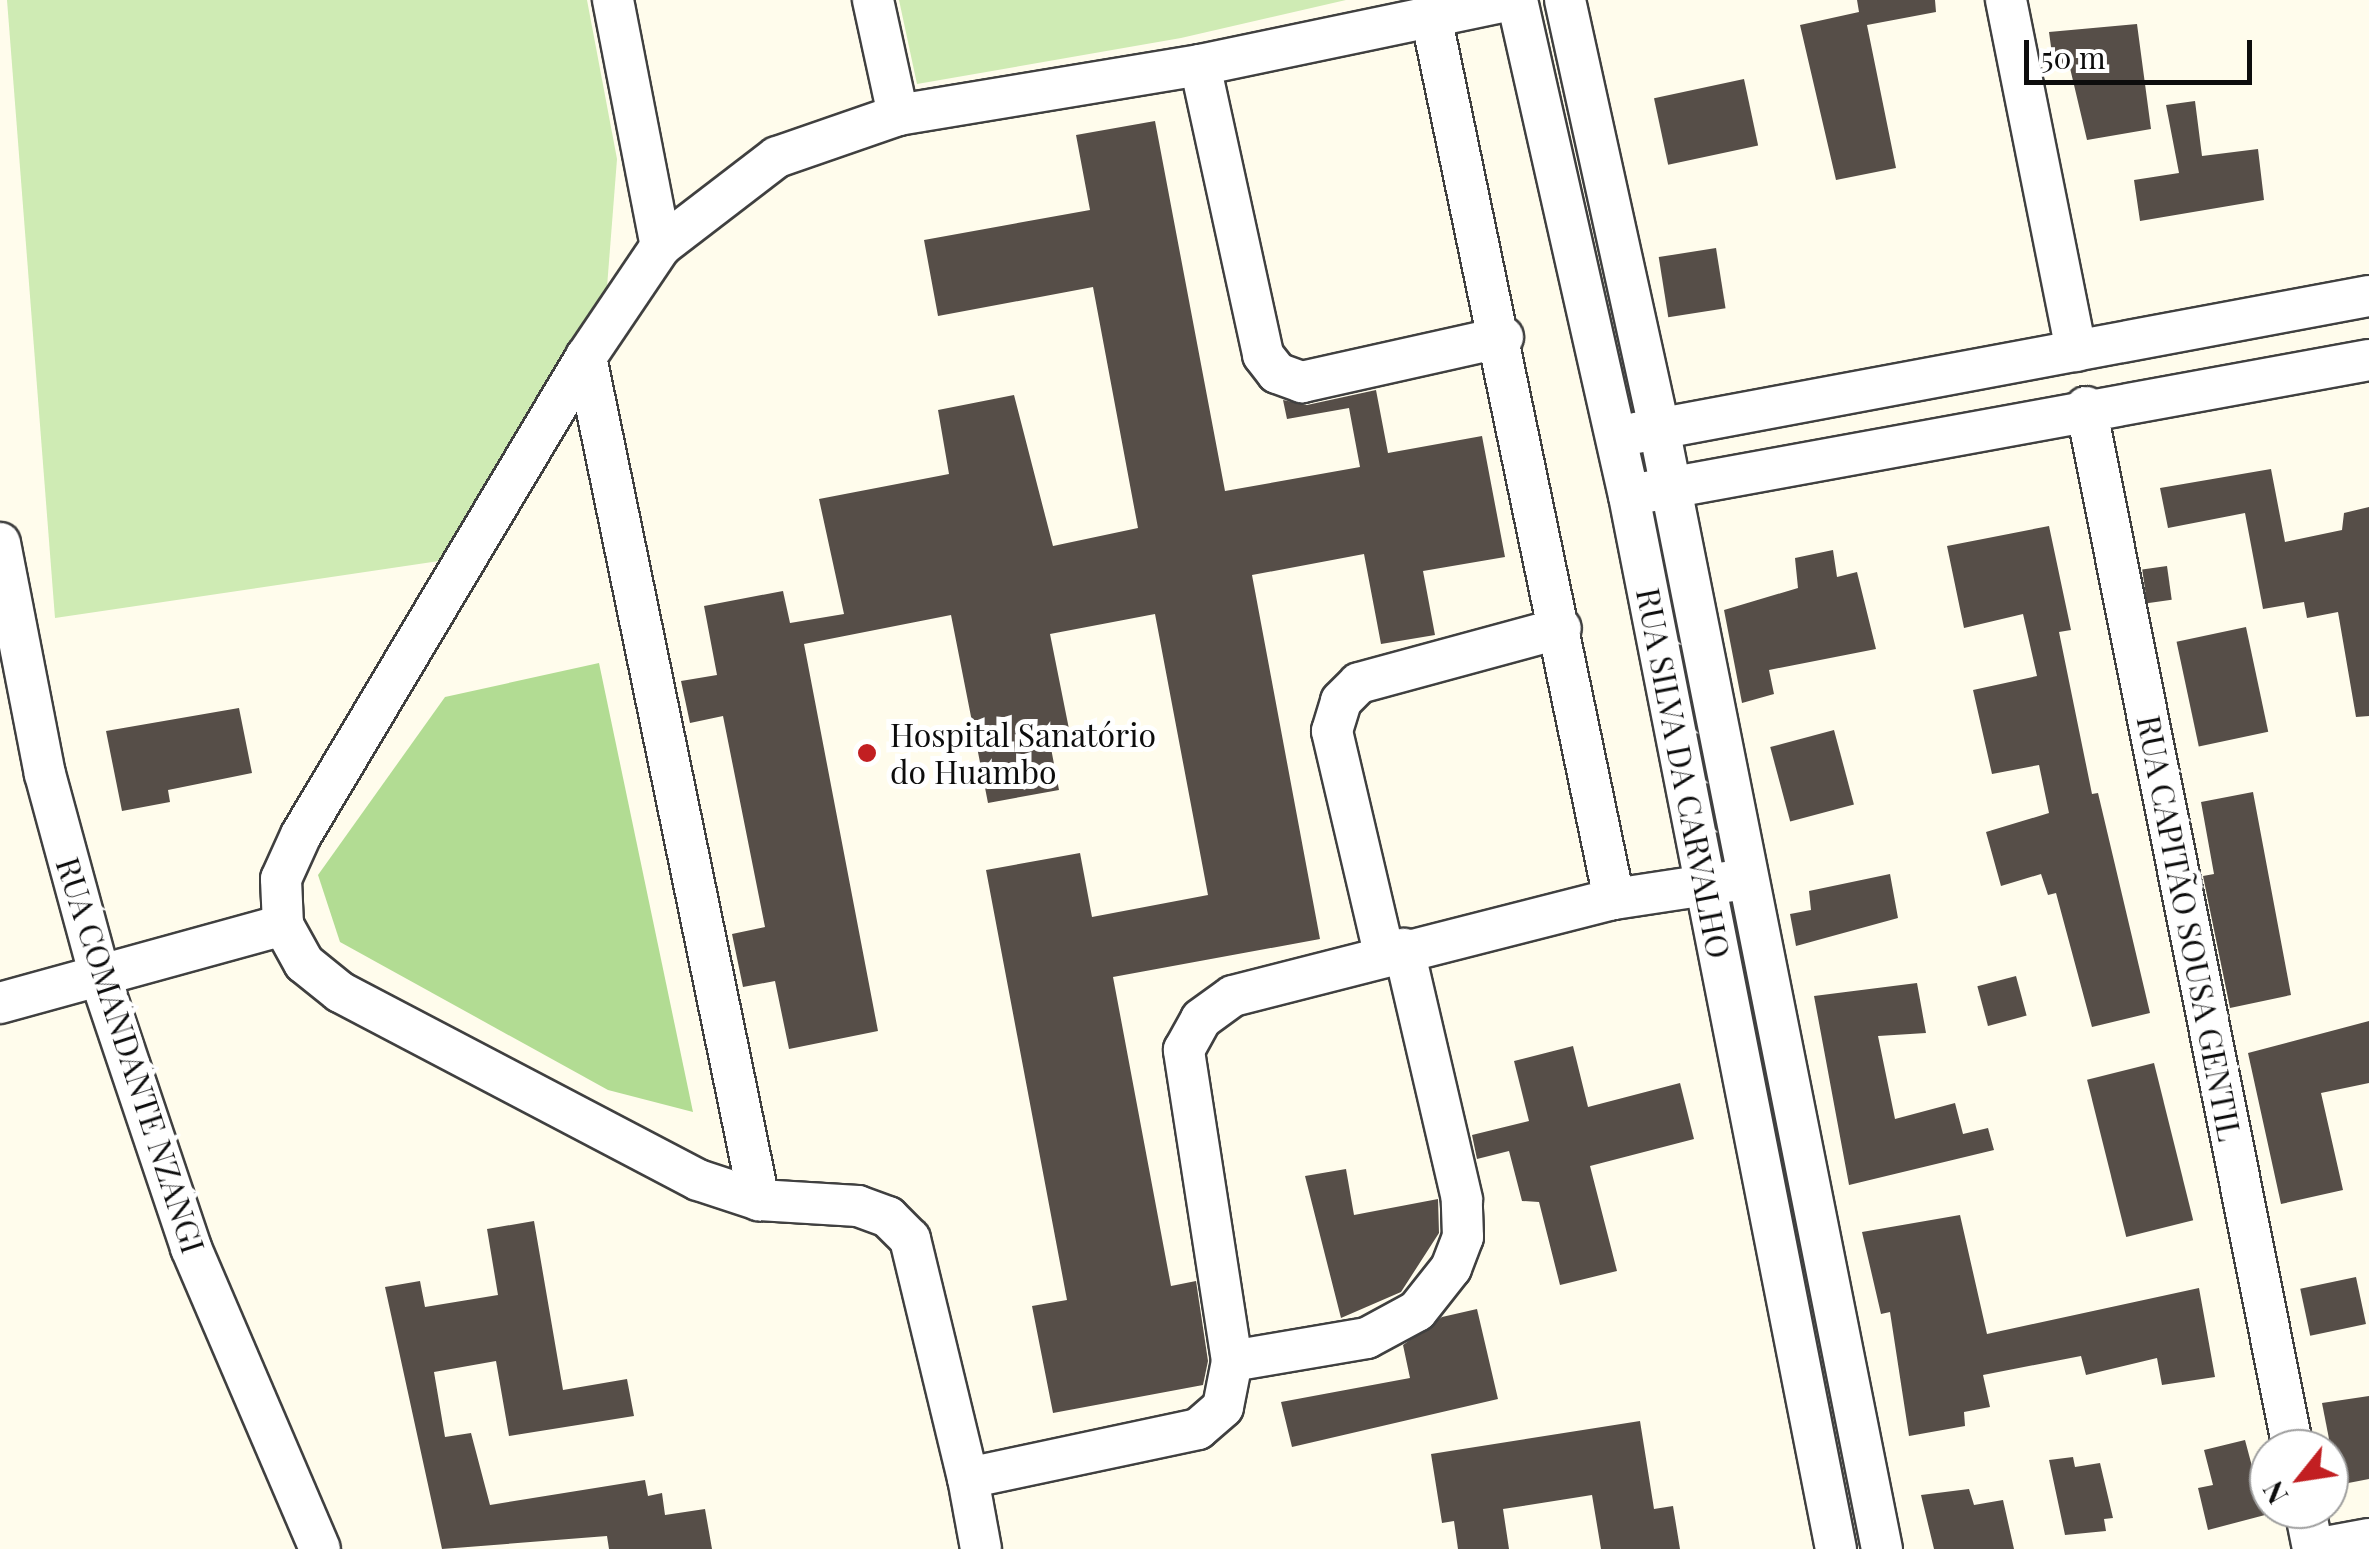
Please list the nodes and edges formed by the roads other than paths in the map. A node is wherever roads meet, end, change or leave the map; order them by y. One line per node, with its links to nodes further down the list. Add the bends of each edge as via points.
1 (613, 0): 9 (street)
2 (873, 0): 8 (street)
3 (1514, 0): 6 (street); 17 (street, RUA SILVA DA CARVALHO)
4 (1566, 0): 16 (street, RUA SILVA DA CARVALHO)
5 (2006, 0): 12 (street)
6 (1430, 16): 7 (street); 11 (street)
7 (1200, 65): 8 (street); 11 (street, via 1263,354 1276,373 1302,382)
8 (898, 115): 9 (street, via 778,157)
9 (662, 246): 13 (street)
10 (2369, 296): 12 (street)
11 (1503, 337): 21 (street)
12 (2076, 350): 16 (street)
13 (586, 356): 25 (street, via 301,836 281,879); 31 (street)
14 (2369, 360): 15 (street)
15 (2086, 407): 18 (street); 35 (street, RUA CAPITÃO SOUSA GENTIL)
16 (1660, 428): 17 (street); 18 (street, RUA SILVA DA CARVALHO)
17 (1616, 436): 19 (street, RUA SILVA DA CARVALHO)
18 (1671, 488): 19 (street); 22 (street, RUA SILVA DA CARVALHO)
19 (1629, 496): 23 (street, RUA SILVA DA CARVALHO)
20 (0, 543): 27 (street, RUA COMANDANTE NZANGI, via 45,774)
21 (1561, 628): 24 (street); 26 (street, via 1359,683 1340,702 1332,731)
22 (1751, 877): 23 (street); 29 (street, RUA SILVA DA CARVALHO)
23 (1707, 886): 24 (street); 30 (street, RUA SILVA DA CARVALHO)
24 (1614, 899): 26 (street)
25 (283, 925): 27 (street); 31 (street, via 304,962 340,992 698,1180)
26 (1394, 951): 32 (street, via 1234,996 1201,1018 1184,1050); 32 (street, via 1462,1199 1463,1237 1451,1268 1417,1311 1368,1338)
27 (100, 977): 28 (street); 38 (street, RUA COMANDANTE NZANGI, via 191,1248)
28 (0, 1004)
29 (1795, 1110): 30 (street); 33 (street, RUA SILVA DA CARVALHO)
30 (1752, 1118): 34 (street, RUA SILVA DA CARVALHO)
31 (759, 1200): 36 (street, via 858,1206 888,1217 910,1238)
32 (1232, 1361): 36 (street, via 1223,1407 1198,1428 1118,1452)
33 (1856, 1412): 34 (street); 41 (street, RUA SILVA DA CARVALHO)
34 (1812, 1419): 40 (street, RUA SILVA DA CARVALHO)
35 (2289, 1429)
36 (968, 1478): 39 (street)
37 (2369, 1539): 42 (street)
38 (320, 1549)
39 (981, 1549)
40 (1836, 1549)
41 (1882, 1549)
42 (2314, 1549)

